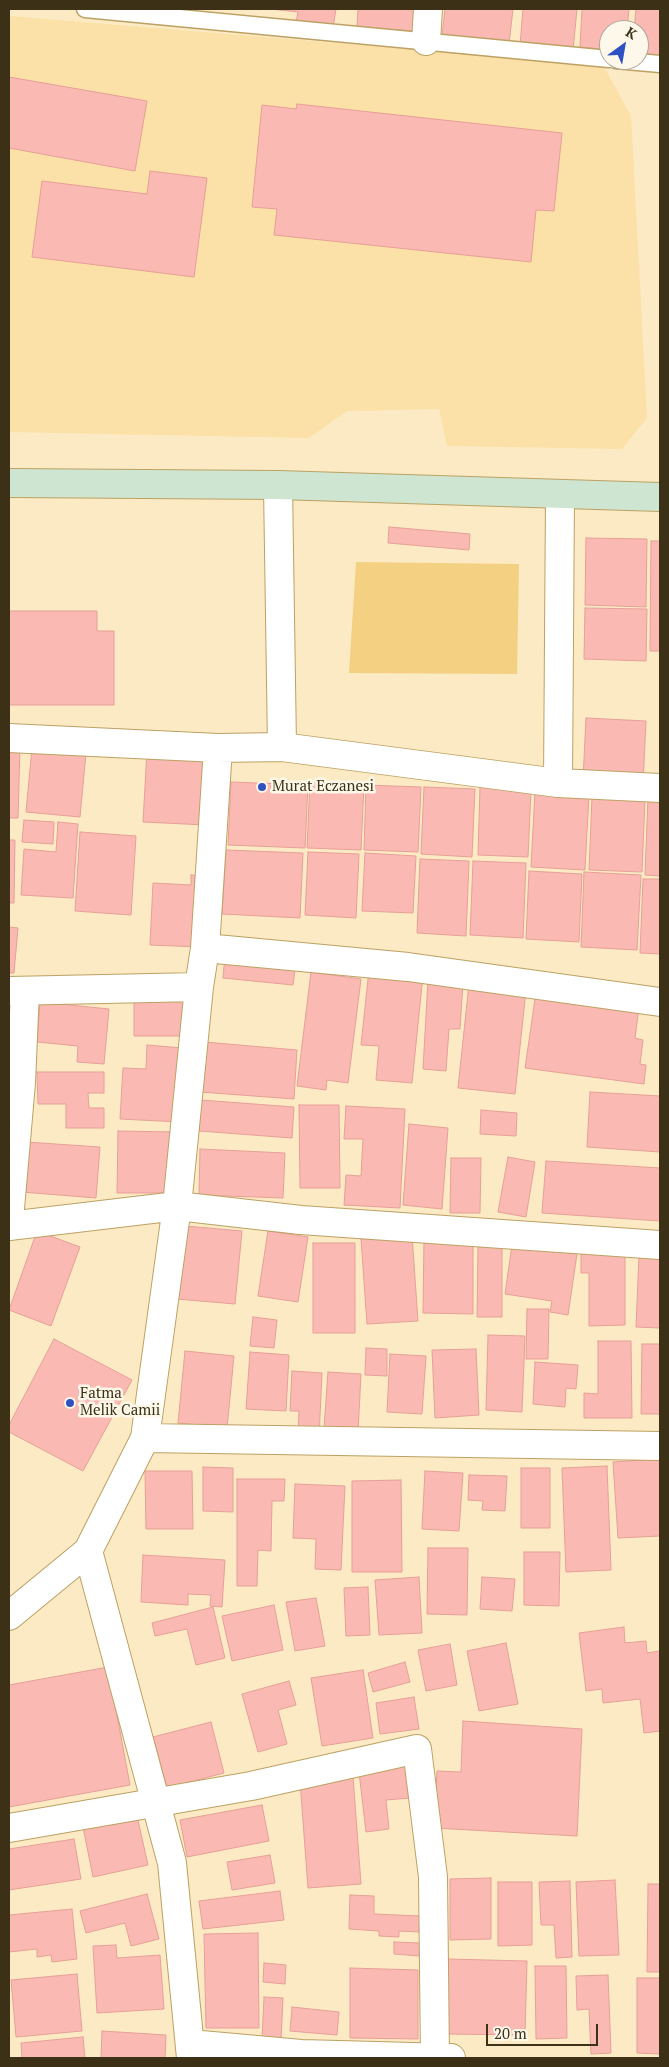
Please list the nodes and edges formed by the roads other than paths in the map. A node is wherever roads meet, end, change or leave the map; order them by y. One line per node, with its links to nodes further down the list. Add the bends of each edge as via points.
1 (85, 9): 3 (lane)
2 (428, 9): 3 (street)
3 (426, 41): 4 (lane)
4 (599, 58)
5 (9, 483): 6 (street)
6 (278, 485): 7 (street); 11 (street)
7 (560, 494): 8 (street); 12 (street)
8 (660, 497)
9 (9, 738): 10 (street)
10 (218, 748): 11 (street); 14 (street)
11 (282, 748): 12 (street)
12 (558, 783): 13 (street)
13 (660, 788)
14 (205, 948): 15 (street); 17 (street, via 408,967)
15 (199, 987): 16 (street); 18 (street)
16 (17, 991): 19 (street, via 20,1083)
17 (660, 1002)
18 (177, 1206): 20 (street); 21 (street, via 300,1220); 22 (street)
19 (9, 1220)
20 (9, 1226)
21 (660, 1244)
22 (145, 1438): 23 (street); 24 (street)
23 (660, 1446)
24 (88, 1551): 25 (street); 26 (street)
25 (9, 1616)
26 (158, 1802): 27 (street); 28 (street, via 172,1863); 29 (street, via 251,1786 417,1749 433,1877)
27 (9, 1828)
28 (191, 2051): 29 (street)
29 (440, 2058)

